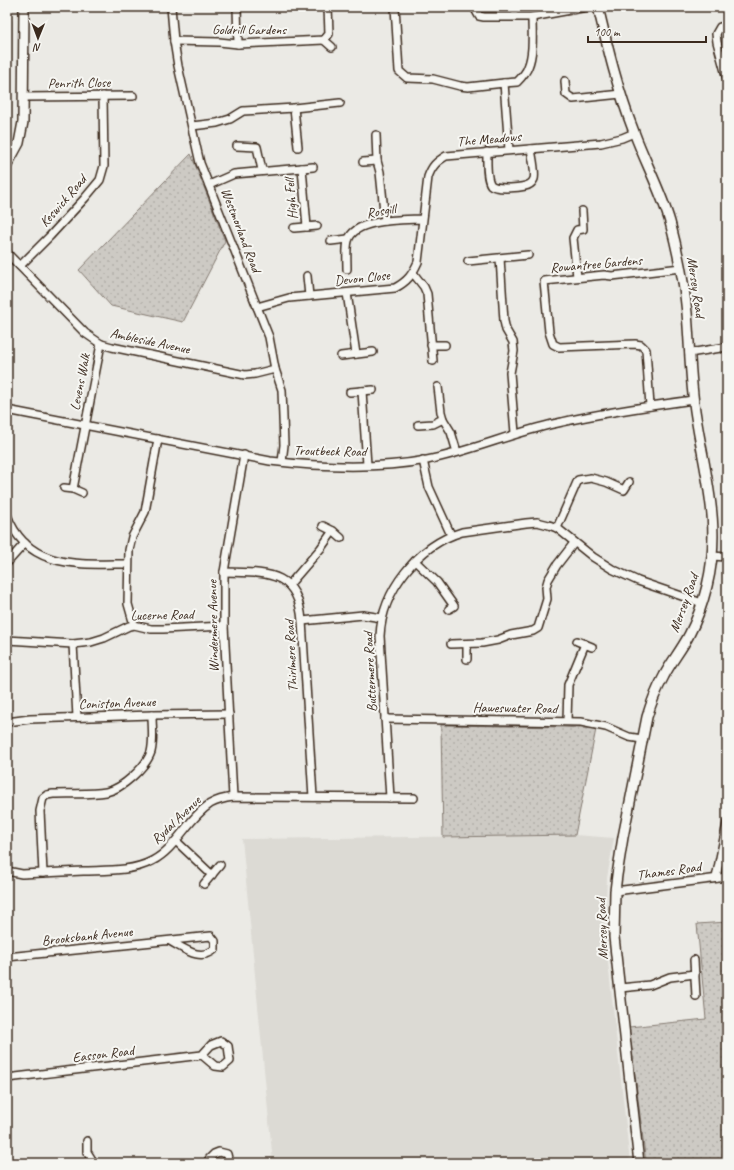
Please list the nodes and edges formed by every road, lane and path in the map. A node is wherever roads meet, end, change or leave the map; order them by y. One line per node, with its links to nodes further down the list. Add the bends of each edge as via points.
1 (24, 7): 23 (street)
2 (171, 7): 14 (street, Westmorland Road)
3 (237, 7): 15 (street)
4 (328, 7): 13 (street, via 329,34)
5 (395, 7): 19 (street, via 399,71 402,75 407,78 433,79 468,87)
6 (474, 7): 11 (street, via 479,16 484,18)
7 (546, 7): 10 (street)
8 (587, 7): 10 (street)
9 (598, 7): 20 (street, Mersey Road)
10 (547, 15): 11 (street)
11 (532, 17): 19 (street, via 529,67 517,82)
12 (727, 25): 17 (street, via 720,27 716,34)
13 (324, 40): 15 (street, Goldrill Gardens); 16 (street)
14 (174, 41): 15 (street, Goldrill Gardens); 26 (street, Westmorland Road)
15 (238, 44)
16 (332, 48)
17 (727, 79)
18 (565, 81): 20 (street, via 566,94 573,99)
19 (504, 84): 32 (street)
20 (621, 94): 27 (street, Mersey Road)
21 (103, 96): 22 (street, Penrith Close); 23 (street, Penrith Close); 53 (street, Keswick Road, via 104,166 100,180)
22 (134, 96)
23 (24, 97): 36 (street, via 19,143)
24 (340, 103): 25 (street)
25 (294, 108): 26 (street, via 243,111 217,123); 30 (street)
26 (192, 126): 40 (street, Westmorland Road, via 200,163)
27 (634, 133): 31 (street, The Meadows, via 601,143); 54 (street, Mersey Road, via 658,188)
28 (376, 135): 35 (street)
29 (237, 146): 39 (street, via 257,147)
30 (298, 147)
31 (532, 149): 32 (street, The Meadows); 33 (street, via 535,177 524,187 502,188 490,184)
32 (509, 150): 33 (street, The Meadows)
33 (487, 152): 42 (street, The Meadows, via 446,156 438,161 428,177)
34 (363, 162): 35 (street)
35 (377, 162): 43 (street)
36 (7, 165)
37 (313, 167): 38 (street)
38 (302, 168): 39 (street); 45 (street, High Fell)
39 (262, 170): 40 (street, via 234,174)
40 (209, 185): 61 (street, Westmorland Road)
41 (582, 211): 58 (street, via 583,229 577,230 573,238)
42 (422, 219): 43 (street, Rosgill); 56 (street, The Meadows, via 418,262)
43 (385, 221): 47 (street, Rosgill, via 375,222 356,230)
44 (317, 226): 45 (street, High Fell)
45 (307, 227): 46 (street, High Fell)
46 (294, 228)
47 (348, 239): 48 (street); 55 (street)
48 (331, 241)
49 (7, 253): 53 (street, Ambleside Avenue)
50 (528, 255): 51 (street)
51 (500, 258): 52 (street); 82 (street, via 505,326 513,342 514,351 510,374)
52 (468, 262)
53 (20, 266): 62 (street, Ambleside Avenue, via 84,333)
54 (681, 268): 58 (street, Rowantree Gardens, via 612,276); 67 (street, Mersey Road)
55 (347, 269)
56 (413, 273): 59 (street, Devon Close, via 406,282 396,288); 63 (street, via 427,294)
57 (307, 276): 60 (street)
58 (577, 277): 77 (street, Rowantree Gardens, via 544,281 549,332 553,344 559,347 641,345 646,350)
59 (347, 292): 60 (street, Devon Close); 68 (street)
60 (309, 296): 61 (street, Devon Close, via 289,298)
61 (257, 307): 71 (street, Westmorland Road, via 269,337)
62 (101, 344): 71 (street, Ambleside Avenue, via 245,375); 80 (street, Levens Walk)
63 (431, 345): 64 (street); 70 (street)
64 (445, 345)
65 (727, 347): 67 (street)
66 (373, 352): 68 (street)
67 (689, 353): 76 (street, Mersey Road)
68 (356, 354): 69 (street)
69 (341, 356)
70 (433, 361)
71 (275, 369): 87 (street, Westmorland Road, via 282,390)
72 (438, 387): 79 (street)
73 (373, 390): 74 (street)
74 (362, 391): 75 (street); 88 (street)
75 (350, 392)
76 (693, 400): 77 (street, Troutbeck Road); 101 (street, Mersey Road, via 712,506)
77 (650, 406): 82 (street, Troutbeck Road)
78 (7, 410): 80 (street, Troutbeck Road)
79 (443, 419): 81 (street, via 433,424); 84 (street, via 451,432)
80 (85, 425): 83 (street, Troutbeck Road); 91 (street, Levens Walk)
81 (418, 425)
82 (515, 433): 84 (street, Troutbeck Road)
83 (158, 438): 85 (street, Troutbeck Road); 105 (street, via 145,512 132,537)
84 (457, 452): 86 (street, Troutbeck Road)
85 (244, 455): 87 (street, Troutbeck Road); 106 (street, Windermere Avenue)
86 (423, 460): 88 (street, Troutbeck Road); 97 (street, via 429,487)
87 (282, 462): 88 (street, Troutbeck Road, via 304,465)
88 (367, 465)
89 (629, 482): 95 (street, via 624,490 591,478 578,480)
90 (64, 488): 91 (street)
91 (74, 490): 92 (street)
92 (82, 493)
93 (7, 514): 99 (street, via 13,528)
94 (323, 526): 96 (street)
95 (558, 528): 97 (street, Buttermere Road, via 537,522); 100 (street, Buttermere Road)
96 (333, 531): 98 (street); 107 (street)
97 (451, 535): 103 (street, Buttermere Road, via 428,548)
98 (341, 538)
99 (25, 543): 104 (street); 105 (street, via 49,558 61,562)
100 (574, 543): 108 (street, Buttermere Road, via 612,569 638,581); 118 (street, via 548,580 547,599 538,628 490,641)
101 (712, 556): 102 (street); 108 (street, Mersey Road)
102 (727, 557)
103 (415, 561): 109 (street, via 444,591 454,606); 110 (street, Buttermere Road, via 397,584)
104 (7, 563)
105 (128, 564): 112 (street, via 128,604)
106 (224, 572): 107 (street, Thirlmere Road, via 269,574); 113 (street, Windermere Avenue)
107 (289, 585): 111 (street, Thirlmere Road, via 299,600)
108 (702, 603): 128 (street, Mersey Road, via 689,635 664,675 652,702)
109 (449, 609)
110 (382, 618): 111 (street, via 363,615); 125 (street, Buttermere Road, via 380,636)
111 (302, 621): 130 (street, Thirlmere Road)
112 (134, 625): 113 (street, Lucerne Road, via 151,629); 116 (street, Lucerne Road, via 104,638)
113 (224, 626): 122 (street, Windermere Avenue)
114 (7, 640): 116 (street, Lucerne Road)
115 (576, 641): 119 (street)
116 (73, 644): 124 (street)
117 (452, 644): 118 (street)
118 (467, 644): 121 (street)
119 (584, 644): 120 (street); 126 (street, via 568,685)
120 (592, 647)
121 (467, 659)
122 (229, 714): 123 (street, Coniston Avenue); 129 (street, Windermere Avenue)
123 (152, 715): 124 (street, Coniston Avenue); 137 (street, via 150,753 146,762 124,784 106,792 53,794 43,798 40,811)
124 (77, 717): 127 (street, Coniston Avenue)
125 (385, 719): 126 (street, Haweswater Road); 131 (street, Buttermere Road)
126 (567, 721): 128 (street, Haweswater Road, via 606,726 629,737)
127 (7, 722)
128 (642, 739): 142 (street, Mersey Road)
129 (233, 797): 130 (street, Rydal Avenue); 134 (street, Rydal Avenue, via 211,804 200,812)
130 (313, 797): 131 (street, Rydal Avenue)
131 (390, 798): 132 (street, Rydal Avenue)
132 (414, 798)
133 (727, 823): 140 (street)
134 (176, 841): 137 (street, Rydal Avenue, via 152,861 136,867); 138 (street)
135 (220, 865): 138 (street)
136 (7, 871): 137 (street, Rydal Avenue, via 22,874)
137 (43, 873)
138 (212, 875): 141 (street)
139 (727, 877): 140 (street, Thames Road)
140 (716, 878): 142 (street, Thames Road)
141 (204, 884)
142 (615, 891): 147 (street, Mersey Road, via 614,936)
143 (170, 941): 143 (street, Brooksbank Avenue, via 211,936 215,942 215,949 210,954 196,955); 144 (street, Brooksbank Avenue)
144 (7, 957)
145 (694, 960): 146 (street)
146 (695, 974): 147 (street, via 670,977 650,985); 148 (street)
147 (620, 988): 155 (street, Mersey Road)
148 (696, 996)
149 (202, 1055): 150 (street, Easson Road)
150 (7, 1078)
151 (87, 1141): 152 (street, via 87,1152)
152 (94, 1163)
153 (210, 1163): 154 (street, via 214,1154 219,1152 227,1154)
154 (229, 1163)
155 (639, 1163)

